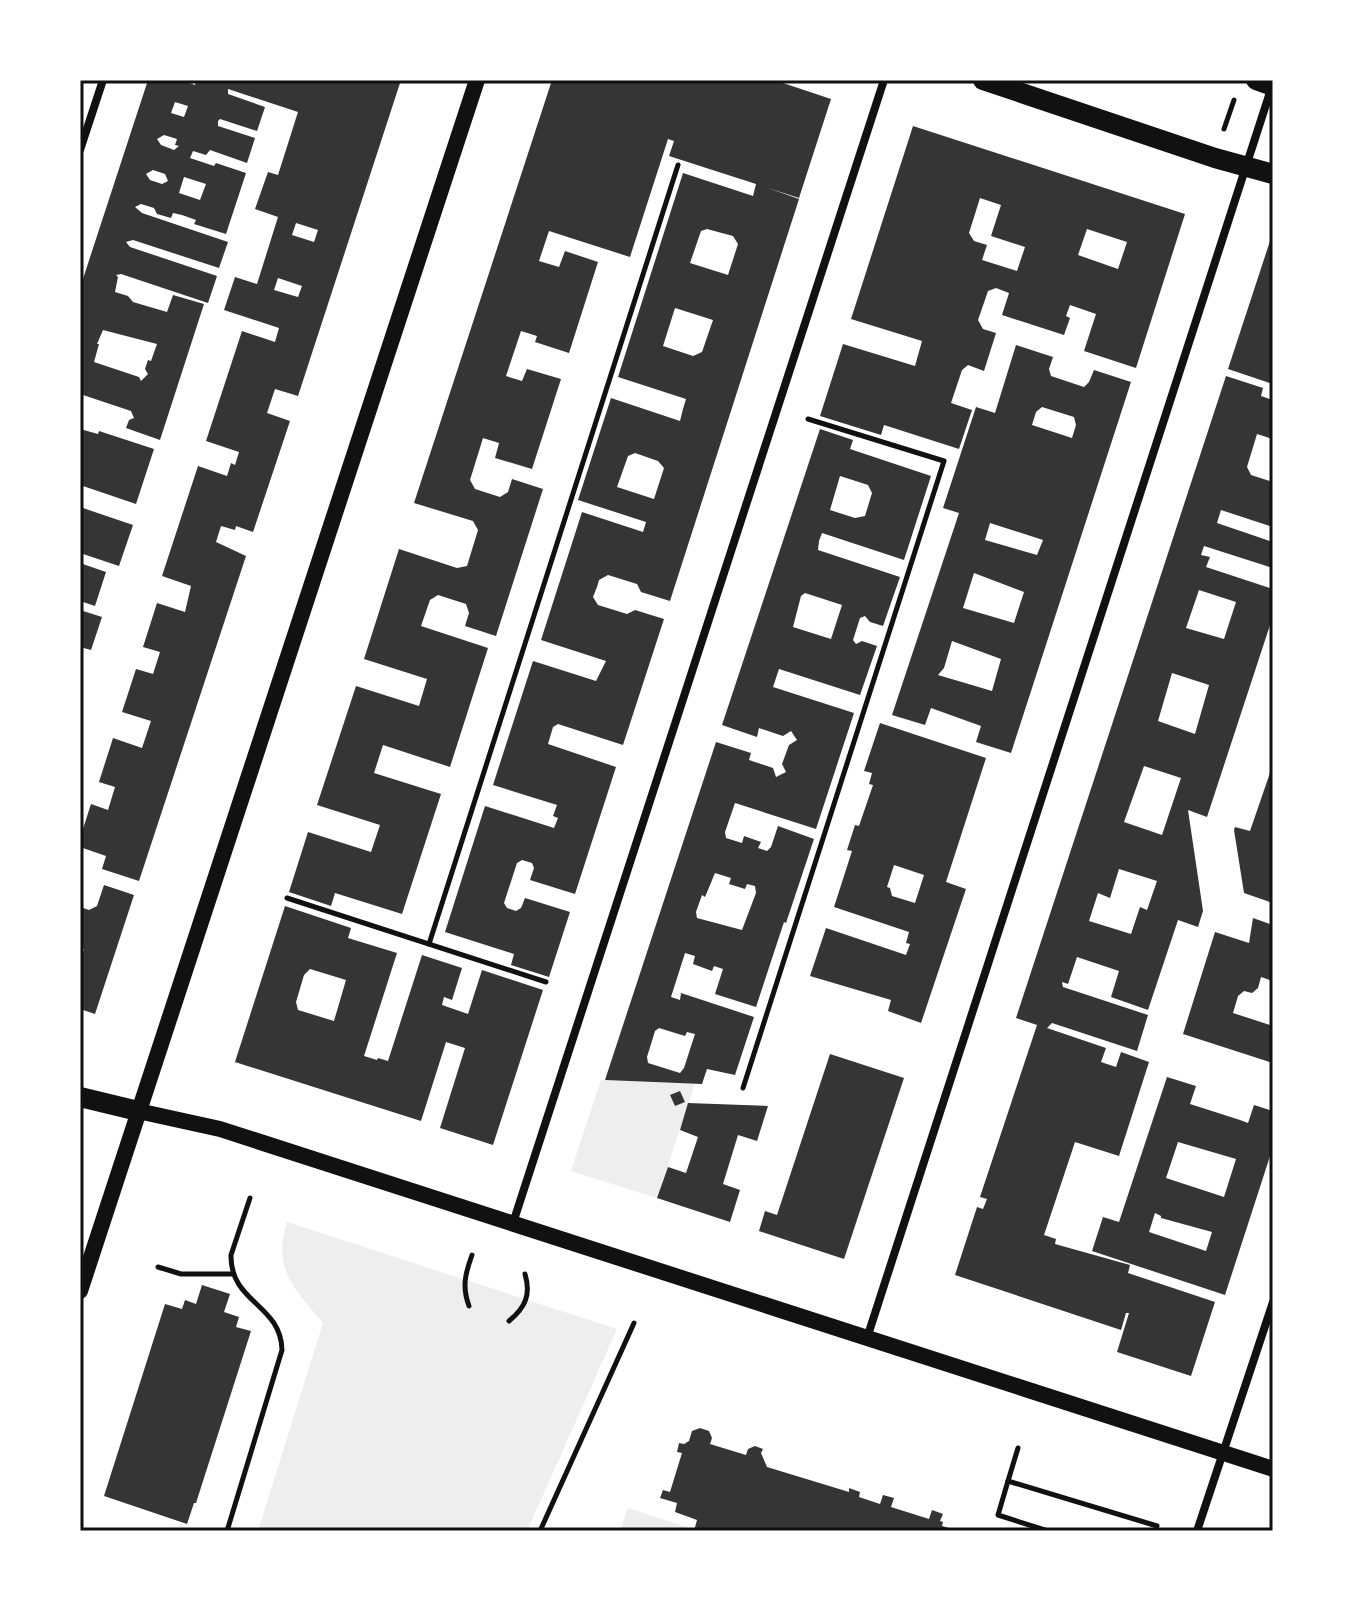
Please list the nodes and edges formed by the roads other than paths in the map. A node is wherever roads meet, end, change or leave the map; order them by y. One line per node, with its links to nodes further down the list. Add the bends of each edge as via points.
1 (103, 80): 6 (street)
2 (477, 80): 10 (main road)
3 (884, 80): 11 (street)
4 (983, 80): 7 (main road)
5 (1268, 83): 7 (street)
6 (80, 150)
7 (1246, 165): 8 (main road); 14 (street)
8 (1273, 174)
9 (80, 1097): 10 (main road)
10 (138, 1111): 11 (main road, via 205,1125); 12 (main road)
11 (513, 1223): 14 (main road)
12 (80, 1291)
13 (1273, 1302): 15 (street)
14 (867, 1338): 15 (main road)
15 (1223, 1453): 16 (main road); 17 (street)
16 (1273, 1469)
17 (1197, 1531)

